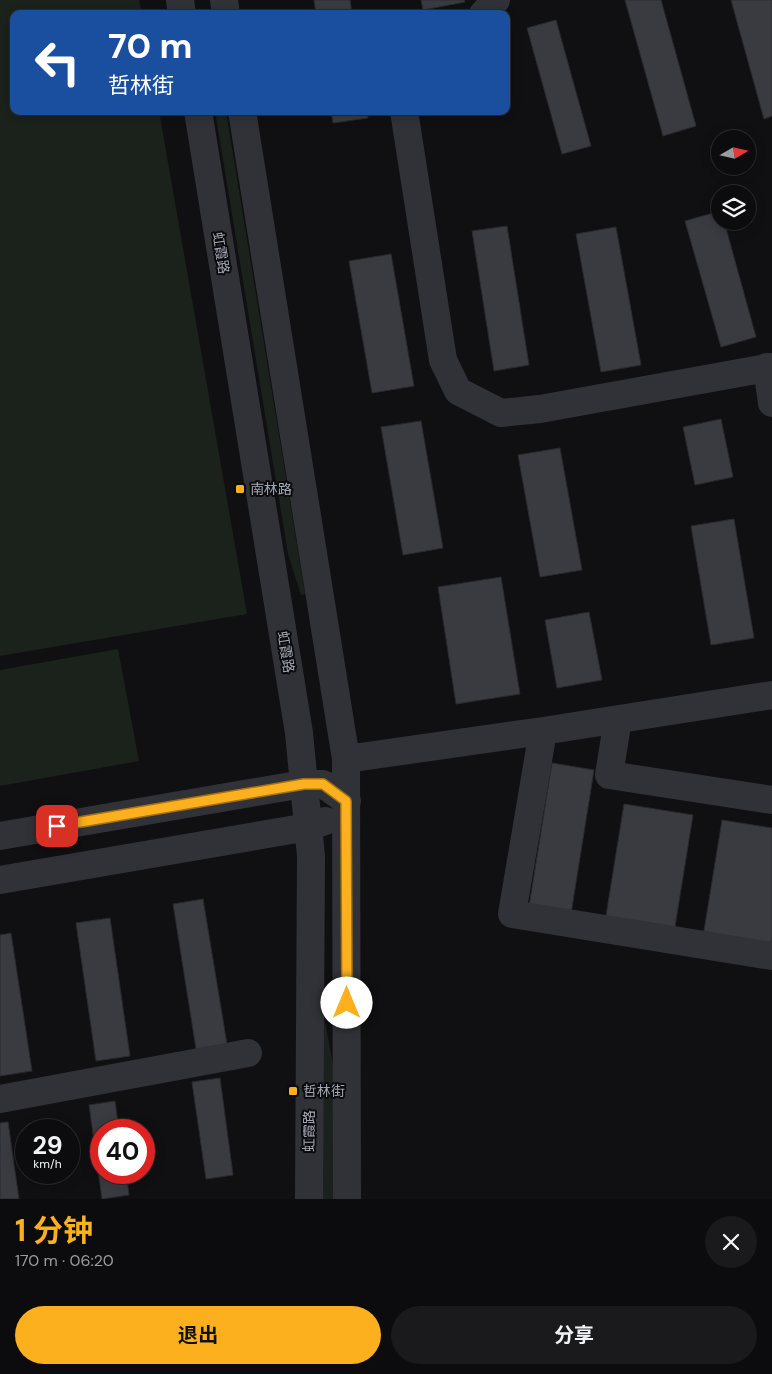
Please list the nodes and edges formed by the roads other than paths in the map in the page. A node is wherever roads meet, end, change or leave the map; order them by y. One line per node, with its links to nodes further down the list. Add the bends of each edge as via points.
1 (496, 0): 2 (street)
2 (487, 10)
3 (199, 115): 12 (street, 虹霞路, via 298,723)
4 (243, 115): 11 (street)
5 (405, 115): 6 (street, via 443,360 458,392 501,414)
6 (769, 367): 7 (street)
7 (772, 403)
8 (772, 695): 9 (street)
9 (618, 719): 10 (street); 13 (street, via 609,775)
10 (543, 731): 11 (street); 18 (street, via 512,914)
11 (346, 759): 14 (street)
12 (304, 784): 14 (street, via 323,784); 15 (street, 虹霞路); 16 (street)
13 (772, 800)
14 (346, 801): 15 (street, via 325,822); 22 (street)
15 (308, 828): 17 (street); 21 (street, 虹霞路, via 312,856)
16 (0, 836)
17 (0, 880)
18 (772, 956)
19 (248, 1053): 20 (street)
20 (0, 1099)
21 (309, 1199)
22 (347, 1199)

